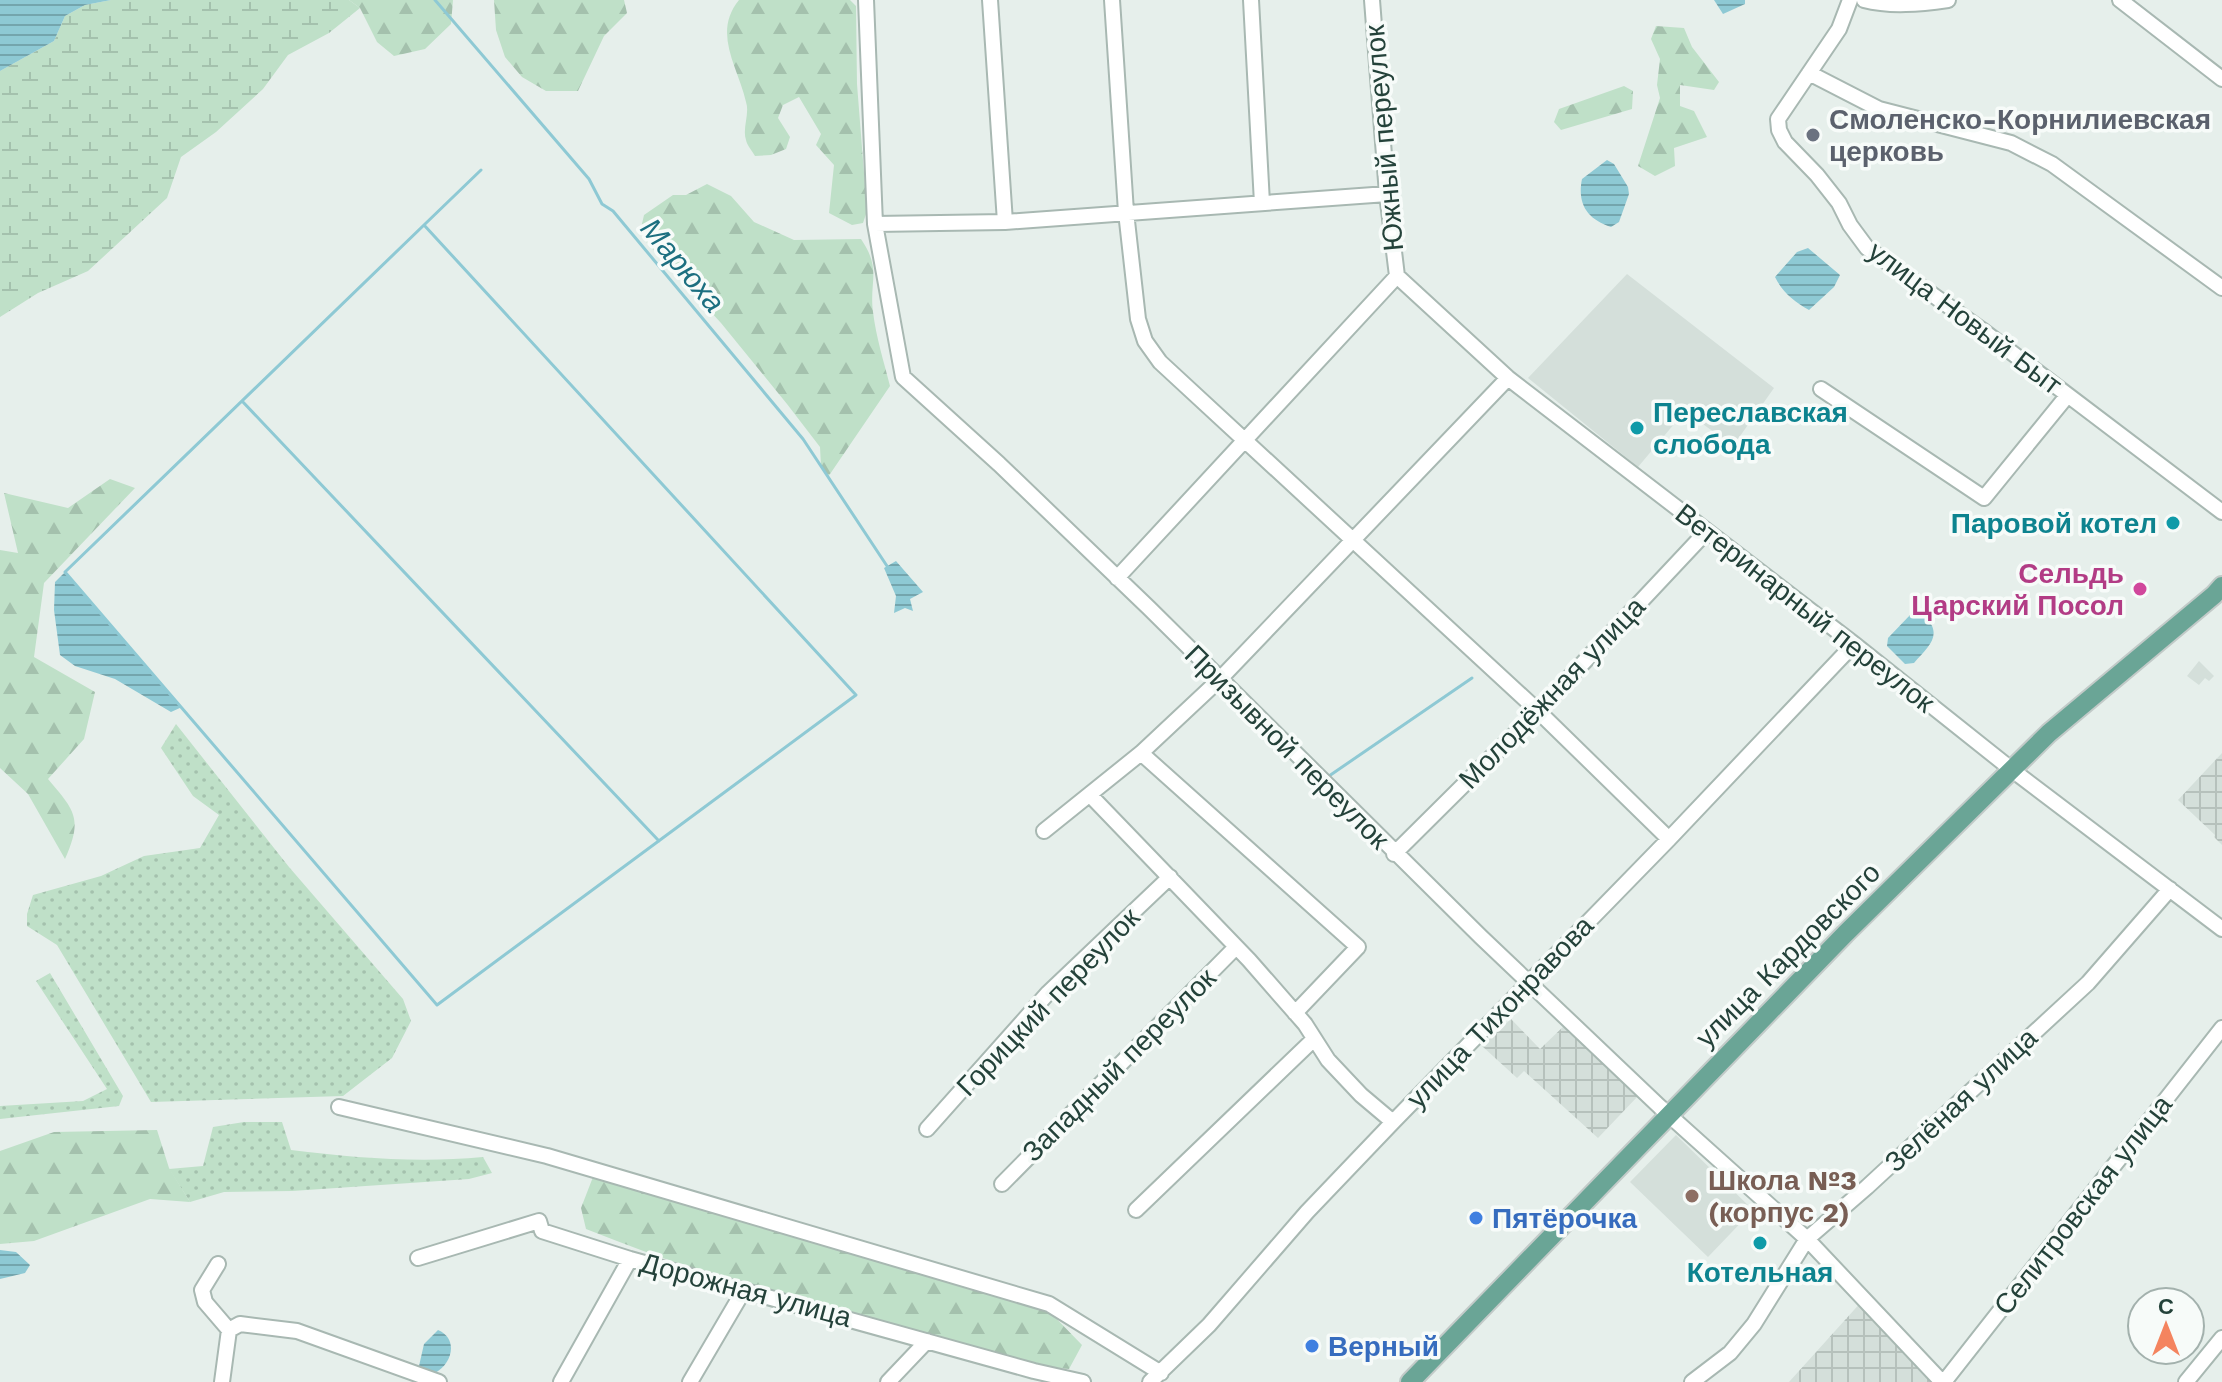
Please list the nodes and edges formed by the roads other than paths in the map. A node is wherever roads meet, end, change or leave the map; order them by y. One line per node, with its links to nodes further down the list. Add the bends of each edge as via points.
1 (866, 0): 16 (street, Призывной переулок)
2 (990, 0): 15 (street)
3 (1112, 0): 14 (street)
4 (1251, 0): 13 (street)
5 (1372, 0): 12 (street, Южный переулок)
6 (1850, 0): 10 (street, улица Новый Быт, via 1839,29)
7 (1864, 0): 8 (street)
8 (1948, 0)
9 (2120, 0): 11 (street)
10 (1809, 73): 18 (street, via 1879,109 2011,143 2052,164); 21 (street, улица Новый Быт, via 1778,119 1779,130 1839,203 1867,248)
11 (2222, 79)
12 (1387, 194): 13 (street); 17 (street, Южный переулок)
13 (1262, 203): 14 (street)
14 (1126, 212): 15 (street); 22 (street, via 1145,341 1160,362)
15 (1005, 222): 16 (street)
16 (875, 224): 26 (street, Призывной переулок, via 903,377)
17 (1397, 276): 19 (street, Ветеринарный переулок); 22 (street)
18 (2222, 288)
19 (1508, 378): 24 (street, Ветеринарный переулок); 25 (street)
20 (1821, 389): 21 (street, via 1984,498)
21 (2067, 396): 23 (street, улица Новый Быт)
22 (1247, 440): 25 (street); 26 (street)
23 (2222, 512)
24 (1707, 531): 28 (street, Ветеринарный переулок); 30 (street, Молодёжная улица)
25 (1352, 540): 29 (street); 30 (street)
26 (1117, 578): 29 (street, Призывной переулок)
27 (2222, 586): 32 (main road, улица Кардовского)
28 (1854, 644): 32 (street, Ветеринарный переулок); 35 (street, улица Тихонравова)
29 (1220, 679): 31 (street); 36 (street, Призывной переулок)
30 (1538, 711): 35 (street); 36 (street, Молодёжная улица)
31 (1141, 753): 33 (street); 42 (street, via 1358,947)
32 (2011, 769): 38 (street, Ветеринарный переулок); 46 (main road, улица Кардовского)
33 (1090, 795): 34 (street); 37 (street)
34 (1044, 831)
35 (1669, 839): 41 (street, улица Тихонравова)
36 (1394, 854): 41 (street, Призывной переулок)
37 (1170, 877): 40 (street); 48 (street, Горицкий переулок, via 1048,993)
38 (2170, 889): 39 (street, Ветеринарный переулок); 51 (street, Зелёная улица, via 2088,983)
39 (2222, 929)
40 (1236, 947): 42 (street); 49 (street, Западный переулок)
41 (1528, 982): 46 (street, Призывной переулок); 47 (street, улица Тихонравова)
42 (1295, 1013): 44 (street)
43 (2222, 1028): 68 (street, Селитровская улица)
44 (1314, 1039): 47 (street, via 1336,1069); 50 (street)
45 (339, 1107): 59 (street, via 547,1156 1049,1304)
46 (1670, 1115): 51 (street, Призывной переулок); 66 (main road, улица Кардовского)
47 (1393, 1122): 59 (street, улица Тихонравова)
48 (927, 1129)
49 (1002, 1184)
50 (1136, 1210)
51 (1807, 1239): 67 (street, Зелёная улица, via 1754,1324 1730,1353); 68 (street, Призывной переулок)
52 (418, 1258): 53 (street, Дорожная улица, via 539,1221 542,1231)
53 (630, 1259): 55 (street, Дорожная улица); 62 (street)
54 (218, 1264): 56 (street, via 202,1290 205,1302)
55 (744, 1290): 58 (street, Дорожная улица); 63 (street)
56 (235, 1327): 60 (street); 61 (street, via 297,1331)
57 (2222, 1338): 69 (street)
58 (927, 1341): 64 (street); 65 (street, Дорожная улица)
59 (1156, 1378)
60 (222, 1382)
61 (439, 1382)
62 (561, 1382)
63 (690, 1382)
64 (888, 1382)
65 (1083, 1382)
66 (1410, 1382)
67 (1692, 1382)
68 (1943, 1382)
69 (2186, 1382)

